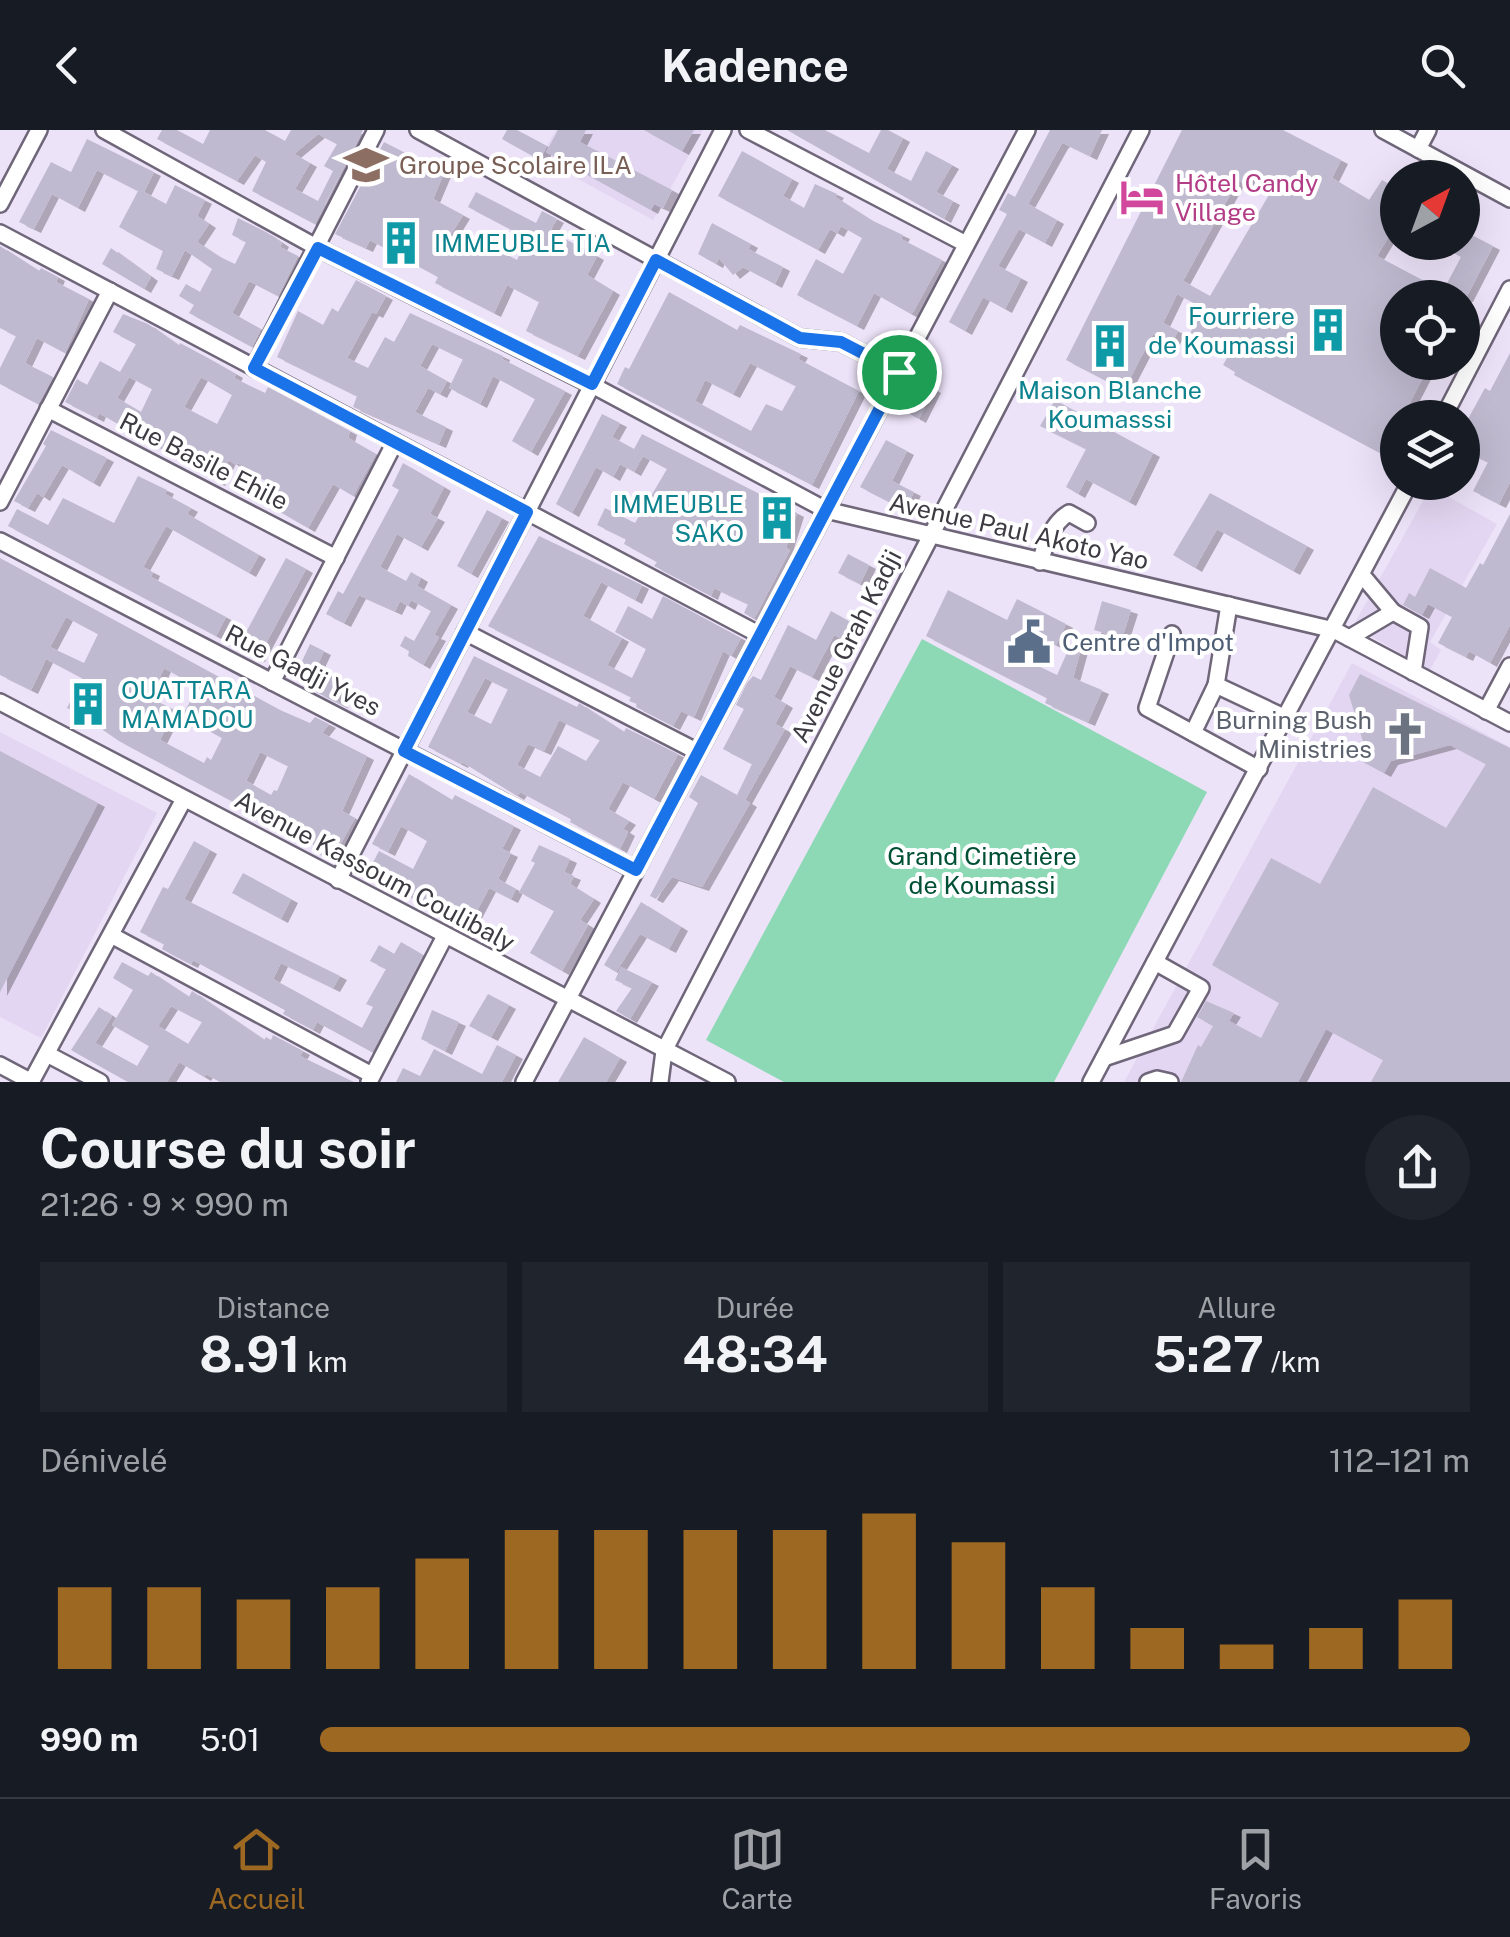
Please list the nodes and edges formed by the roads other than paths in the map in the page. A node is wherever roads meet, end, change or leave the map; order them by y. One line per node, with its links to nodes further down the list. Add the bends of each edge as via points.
1 (39, 130): 13 (street)
2 (104, 130): 16 (street, Avenue Paul Akoto Yao)
3 (376, 130): 16 (street)
4 (418, 130): 17 (street)
5 (723, 130): 17 (street)
6 (748, 130): 15 (street)
7 (1027, 130): 15 (street)
8 (1141, 130): 31 (street, Avenue Grah Kadji)
9 (1383, 130): 11 (street)
10 (1428, 130): 11 (street)
11 (1418, 149): 12 (street)
12 (1510, 199)
13 (0, 204)
14 (0, 234): 19 (street)
15 (966, 244): 21 (street)
16 (318, 248): 20 (street); 22 (street, Avenue Paul Akoto Yao)
17 (656, 260): 21 (street, via 800,338 841,342); 22 (street)
18 (1510, 289): 23 (street)
19 (110, 292): 20 (street); 24 (street)
20 (254, 368): 25 (street)
21 (899, 372): 28 (street)
22 (592, 384): 28 (street, Avenue Paul Akoto Yao); 29 (street)
23 (1452, 400)
24 (48, 409): 27 (street); 33 (street, Rue Basile Ehile)
25 (395, 442): 29 (street); 33 (street)
26 (1401, 500): 35 (street)
27 (0, 502)
28 (826, 510): 31 (street, Avenue Paul Akoto Yao); 41 (street)
29 (527, 512): 39 (street); 41 (street)
30 (1087, 523): 34 (street, via 1064,514)
31 (931, 536): 34 (street, Avenue Paul Akoto Yao); 62 (street, Avenue Grah Kadji)
32 (0, 541): 45 (street, Rue Gadji Yves)
33 (336, 558): 45 (street)
34 (1040, 562): 36 (street, Avenue Paul Akoto Yao)
35 (1362, 575): 37 (street); 38 (street)
36 (1229, 605): 38 (street, Avenue Paul Akoto Yao); 46 (street)
37 (1394, 612): 42 (street); 44 (street, via 1420,627)
38 (1334, 630): 42 (street, Avenue Paul Akoto Yao); 49 (street)
39 (465, 632): 52 (street); 53 (street)
40 (1172, 634): 51 (street, via 1147,708)
41 (760, 635): 53 (street)
42 (1350, 638): 44 (street, Avenue Paul Akoto Yao)
43 (1510, 666): 48 (street)
44 (1413, 672): 48 (street, Avenue Paul Akoto Yao)
45 (272, 682): 52 (street, Rue Gadji Yves)
46 (1216, 685): 49 (street); 51 (street)
47 (0, 702): 55 (street, Avenue Kassoum Coulibaly)
48 (1486, 711): 50 (street, Avenue Paul Akoto Yao)
49 (1286, 718): 54 (street)
50 (1510, 723)
51 (1193, 734): 54 (street)
52 (404, 751): 56 (street, Rue Gadji Yves); 57 (street)
53 (698, 752): 56 (street)
54 (1259, 769): 60 (street)
55 (184, 799): 57 (street, Avenue Kassoum Coulibaly); 58 (street)
56 (636, 870): 61 (street)
57 (338, 880): 59 (street, Avenue Kassoum Coulibaly)
58 (111, 935): 63 (street); 66 (street)
59 (445, 936): 61 (street, Avenue Kassoum Coulibaly); 66 (street)
60 (1156, 962): 64 (street); 64 (street, via 1202,988 1175,1034)
61 (567, 1000): 62 (street, Avenue Kassoum Coulibaly); 69 (street)
62 (664, 1051): 70 (street, Avenue Grah Kadji); 71 (street, Avenue Kassoum Coulibaly)
63 (46, 1054): 67 (street); 68 (street)
64 (1104, 1058): 72 (street)
65 (0, 1065): 67 (street)
66 (371, 1079)
67 (32, 1082)
68 (100, 1082)
69 (524, 1082)
70 (660, 1082)
71 (726, 1082)
72 (1091, 1082)
73 (1148, 1082): 74 (street)
74 (1170, 1082)

